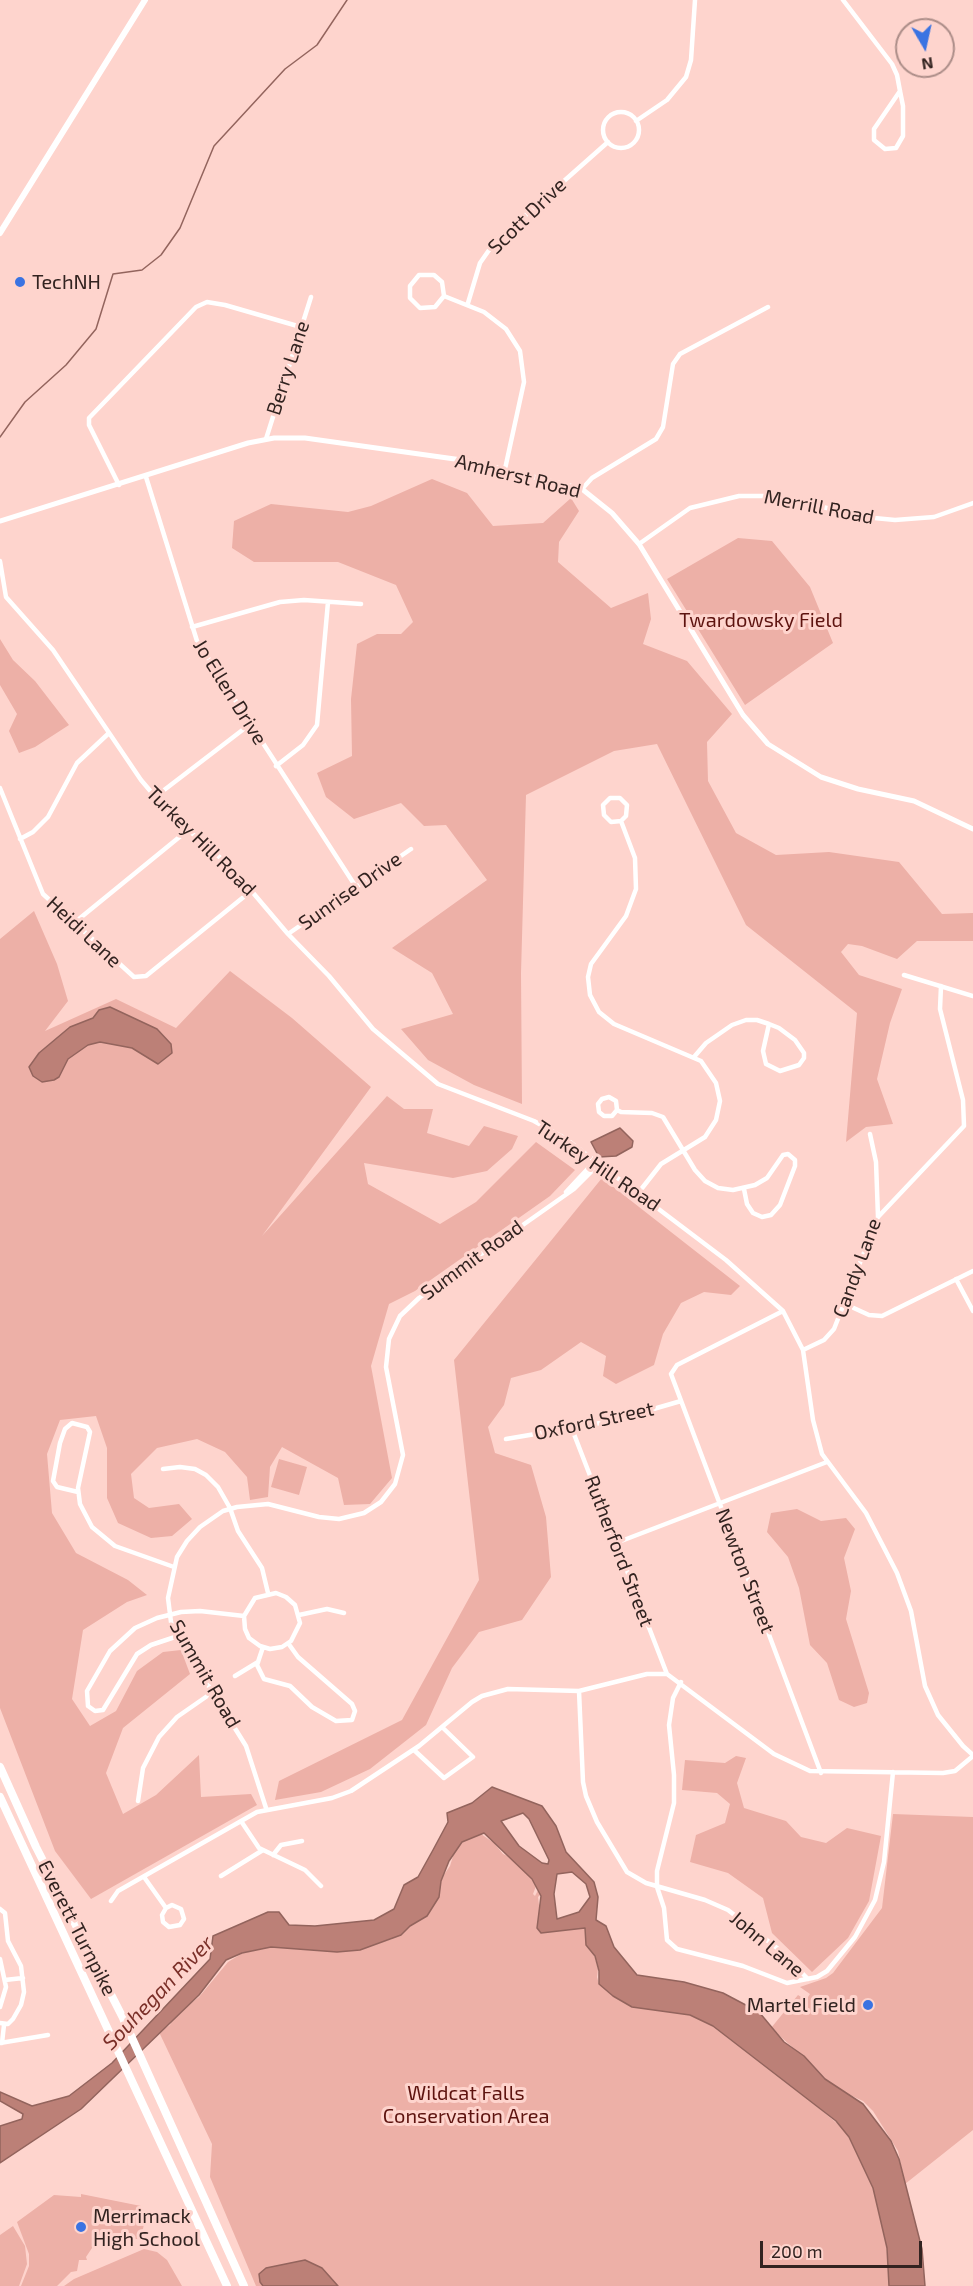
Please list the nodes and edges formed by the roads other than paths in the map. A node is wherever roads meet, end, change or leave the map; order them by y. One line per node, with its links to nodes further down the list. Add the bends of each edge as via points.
1 (145, 0): 7 (main road)
2 (695, 0): 5 (street, via 686,77 667,100)
3 (843, 0): 4 (street, via 892,64)
4 (900, 91): 4 (street, via 874,129 876,143 885,149 896,148 903,139)
5 (636, 121): 6 (street, via 639,132 632,144 621,148); 6 (street, via 624,113 610,116 603,128)
6 (608, 142): 10 (street, Scott Drive, via 494,243 478,269)
7 (0, 233)
8 (444, 296): 8 (street, via 435,307 423,309 413,303 409,289 417,277 431,274 442,282); 10 (street)
9 (311, 297): 12 (street, Berry Lane)
10 (468, 303): 14 (street, via 497,319 522,357 524,382)
11 (768, 307): 17 (street, via 680,354 673,364 663,427 656,439 592,478)
12 (301, 327): 13 (street, Berry Lane); 16 (street, via 225,305 207,302 196,307 88,418)
13 (266, 439): 14 (street, Amherst Road, via 305,438); 15 (street, Amherst Road)
14 (505, 469): 17 (street, Amherst Road)
15 (146, 477): 16 (street, Amherst Road); 26 (street, Jo Ellen Drive)
16 (119, 485): 19 (street, Amherst Road)
17 (582, 489): 20 (street, Amherst Road, via 612,513)
18 (973, 503): 20 (street, Merrill Road, via 934,517 895,520 864,517 777,496 739,496 690,508)
19 (0, 521)
20 (639, 544): 33 (street, Amherst Road, via 743,715 768,744 821,777 914,801)
21 (0, 561): 22 (street)
22 (6, 597): 23 (street); 28 (street, Turkey Hill Road, via 53,650)
23 (0, 601)
24 (328, 602): 25 (street); 26 (street, via 280,602); 29 (street, via 317,725 303,745)
25 (361, 604)
26 (192, 627): 27 (street, Jo Ellen Drive)
27 (249, 725): 29 (street, Jo Ellen Drive); 31 (street)
28 (109, 733): 31 (street, Turkey Hill Road); 35 (street, via 77,763 48,817)
29 (276, 766): 37 (street, Jo Ellen Drive)
30 (0, 788): 35 (street, Heidi Lane)
31 (155, 797): 34 (street, Turkey Hill Road)
32 (621, 821): 32 (street, via 627,813 626,803 610,798 603,805 604,815 611,822); 45 (street, via 635,858 636,889 626,916 591,964 590,995 599,1012 614,1024)
33 (973, 829)
34 (188, 830): 38 (street, Turkey Hill Road, via 232,868); 39 (street)
35 (20, 839): 39 (street, Heidi Lane, via 43,894)
36 (411, 849): 37 (street, Sunrise Drive)
37 (356, 887): 40 (street, Sunrise Drive)
38 (251, 891): 39 (street, Heidi Lane, via 140,978 130,974); 40 (street, Turkey Hill Road)
39 (74, 923)
40 (288, 934): 49 (street, Turkey Hill Road, via 373,1029 438,1084 540,1124)
41 (904, 975): 42 (street)
42 (940, 986): 43 (street); 52 (street, via 940,1009 963,1100 964,1126)
43 (973, 996)
44 (769, 1024): 44 (street, via 791,1036 801,1047 804,1058 800,1065 782,1071 766,1065 763,1055); 45 (street, via 751,1020 736,1023 706,1043)
45 (694, 1058): 48 (street, via 716,1083 719,1108 710,1132)
46 (617, 1110): 46 (street, via 612,1098 605,1097 599,1102 602,1116 611,1116); 48 (street, via 663,1117)
47 (870, 1134): 52 (street, Candy Lane, via 876,1162)
48 (683, 1151): 50 (street, via 695,1170 712,1185); 51 (street, via 661,1164)
49 (595, 1161): 51 (street, Turkey Hill Road); 66 (street, Summit Road, via 586,1177 419,1298 400,1316 389,1339 386,1367 403,1455 398,1478 381,1502 364,1513 339,1519 268,1504)
50 (744, 1189): 50 (street, via 767,1178 783,1155 795,1160 780,1205 771,1215 753,1213)
51 (639, 1192): 56 (street, Turkey Hill Road, via 753,1282)
52 (878, 1217): 55 (street, Candy Lane)
53 (973, 1271): 54 (street)
54 (956, 1279): 55 (street, via 882,1316 869,1315); 57 (street)
55 (845, 1304): 58 (street, Candy Lane, via 834,1329 824,1340)
56 (783, 1311): 58 (street, Turkey Hill Road); 59 (street, Newton Street, via 672,1368)
57 (973, 1311)
58 (803, 1350): 62 (street, Turkey Hill Road, via 815,1430)
59 (681, 1401): 60 (street, Oxford Street); 65 (street, Newton Street)
60 (572, 1429): 61 (street, Oxford Street); 67 (street, Rutherford Street)
61 (506, 1439)
62 (827, 1462): 65 (street); 85 (street, Turkey Hill Road, via 866,1513 906,1593 925,1686 938,1714)
63 (163, 1469): 66 (street, via 189,1467 201,1472 218,1487)
64 (78, 1492): 64 (street, via 90,1432 87,1427 72,1423 60,1443 53,1481 57,1487); 68 (street, via 82,1509 105,1541)
65 (720, 1504): 67 (street); 88 (street, Newton Street)
66 (230, 1508): 68 (street, Summit Road, via 193,1534); 69 (street, via 236,1527 262,1568)
67 (616, 1543): 78 (street, Rutherford Street)
68 (174, 1567): 71 (street, Summit Road)
69 (268, 1593): 72 (street, via 286,1597); 73 (street, via 252,1601)
70 (344, 1613): 72 (street, via 327,1609)
71 (169, 1614): 73 (street, via 200,1611); 74 (street, Summit Road); 74 (street, via 135,1628 116,1644 87,1691 90,1708 98,1712 105,1708 141,1651)
72 (299, 1615): 75 (street, via 298,1631)
73 (244, 1616): 76 (street, via 248,1635)
74 (178, 1636): 82 (street, Summit Road)
75 (288, 1643): 76 (street); 77 (street, via 303,1662 352,1704 352,1720 336,1721 312,1707 290,1686 264,1679)
76 (263, 1647): 77 (street)
77 (258, 1662): 79 (street)
78 (667, 1674): 80 (street); 81 (street, via 647,1674)
79 (235, 1676)
80 (681, 1682): 88 (street, via 780,1758); 99 (street, via 673,1698 669,1725 674,1803 657,1871)
81 (579, 1691): 83 (street, via 500,1690 472,1702); 99 (street, John Lane, via 583,1782 588,1803 627,1872)
82 (213, 1692): 90 (street, via 177,1717 159,1737 143,1768); 91 (street, Summit Road, via 246,1746)
83 (442, 1728): 84 (street); 84 (street, via 473,1757 444,1778)
84 (414, 1750): 91 (street, via 341,1795)
85 (973, 1755): 87 (street, via 962,1767 949,1772)
86 (0, 1767): 112 (highway, Everett Turnpike, via 150,2075)
87 (893, 1772): 88 (street); 105 (street, via 884,1862 875,1900 843,1954 827,1971)
88 (821, 1773)
89 (0, 1797): 111 (highway, Everett Turnpike)
90 (138, 1801)
91 (266, 1808): 92 (street)
92 (242, 1821): 94 (street); 97 (street)
93 (303, 1841): 95 (street, via 281,1845)
94 (262, 1850): 95 (street); 96 (street)
95 (273, 1854): 98 (street, via 305,1870)
96 (221, 1876)
97 (144, 1877): 100 (street, via 118,1892); 101 (street)
98 (321, 1886)
99 (657, 1887): 105 (street, John Lane, via 728,1910 777,1948); 105 (street, via 670,1946 743,1966 781,1982)
100 (111, 1901)
101 (166, 1908): 101 (street, via 172,1905 182,1909 180,1925 169,1927 163,1922)
102 (3, 1911): 104 (street)
103 (0, 1959): 106 (street)
104 (23, 1978): 106 (street); 108 (street, via 21,2005 11,2021)
105 (808, 1979)
106 (5, 1980): 107 (street)
107 (0, 2007)
108 (2, 2024): 110 (street)
109 (48, 2035): 110 (street)
110 (1, 2043)
111 (227, 2286)
112 (244, 2286)

